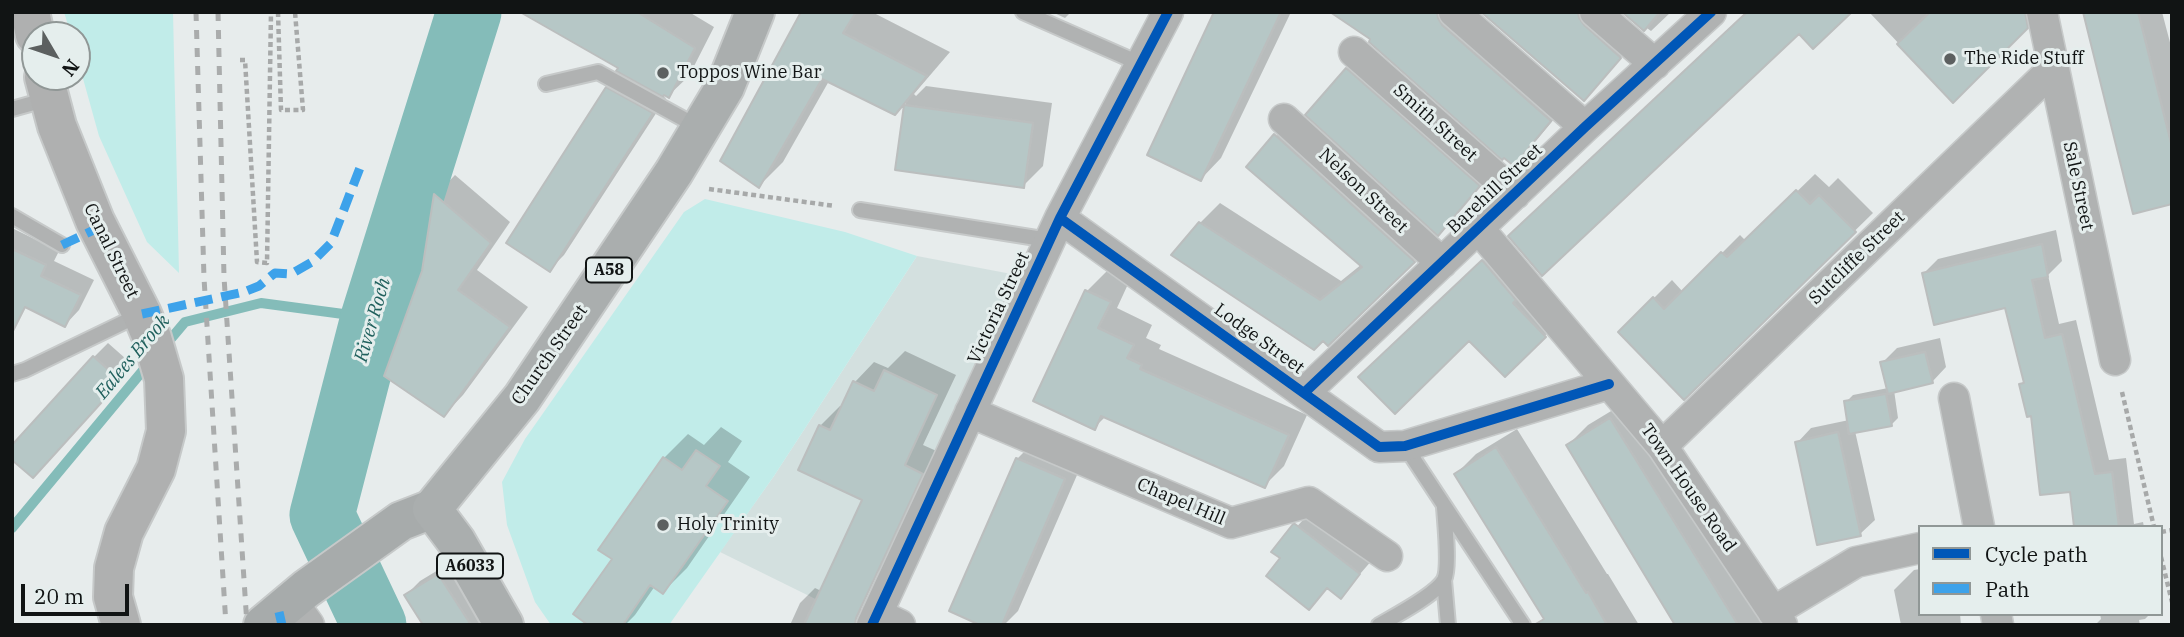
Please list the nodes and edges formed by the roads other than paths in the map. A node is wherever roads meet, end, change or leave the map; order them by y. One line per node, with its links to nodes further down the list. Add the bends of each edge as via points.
1 (755, 12): 18 (highway, Church Street / A58, via 725,87)
2 (1023, 12): 9 (lane)
3 (1168, 12): 9 (street, Victoria Street)
4 (1454, 12): 17 (street)
5 (1595, 12): 10 (street)
6 (1711, 12): 10 (street, Barehill Street)
7 (2042, 12): 11 (street, Sale Street)
8 (1354, 52): 19 (street, Smith Street)
9 (1141, 64): 22 (street, Victoria Street)
10 (1655, 64): 17 (street, Barehill Street)
11 (2053, 69): 27 (street, Sale Street); 34 (street, Sutcliffe Street)
12 (546, 84): 18 (lane, via 598,72)
13 (42, 91): 15 (lane)
14 (48, 91): 26 (main road, Canal Street, via 95,221)
15 (12, 109)
16 (1284, 118): 25 (street, Nelson Street)
17 (1586, 127): 19 (street, Barehill Street)
18 (701, 128): 36 (highway, Church Street / A58, via 522,398)
19 (1515, 194): 23 (street, Barehill Street)
20 (860, 210): 22 (lane)
21 (12, 216): 24 (lane)
22 (1055, 229): 30 (street, Lodge Street); 32 (street, Victoria Street)
23 (1479, 229): 25 (street, Barehill Street); 29 (street, Town House Road)
24 (62, 246)
25 (1441, 263): 30 (street, Barehill Street)
26 (147, 326): 28 (lane); 44 (main road, Canal Street, via 164,379 166,431 156,469 124,532 114,568 113,597)
27 (2115, 360)
28 (12, 374)
29 (1609, 384): 33 (street, Lodge Street); 34 (street, Town House Road)
30 (1304, 393): 33 (street, Lodge Street, via 1379,447)
31 (1954, 398): 37 (street)
32 (970, 412): 39 (street, Chapel Hill, via 1231,523 1309,502); 43 (street, Victoria Street)
33 (1405, 446): 35 (lane)
34 (1662, 446): 42 (street, Town House Road)
35 (1444, 506): 40 (lane); 49 (lane)
36 (416, 515): 41 (main road, Church Street / A58); 46 (highway, A6033, via 456,541)
37 (1979, 525)
38 (1918, 548): 42 (street, via 1856,562)
39 (1387, 556)
40 (1444, 580): 47 (lane); 48 (lane)
41 (302, 605): 45 (main road, Church Street / A58)
42 (1778, 619)
43 (883, 621)
44 (121, 625)
45 (263, 625)
46 (504, 625)
47 (1380, 625)
48 (1448, 625)
49 (1523, 625)

